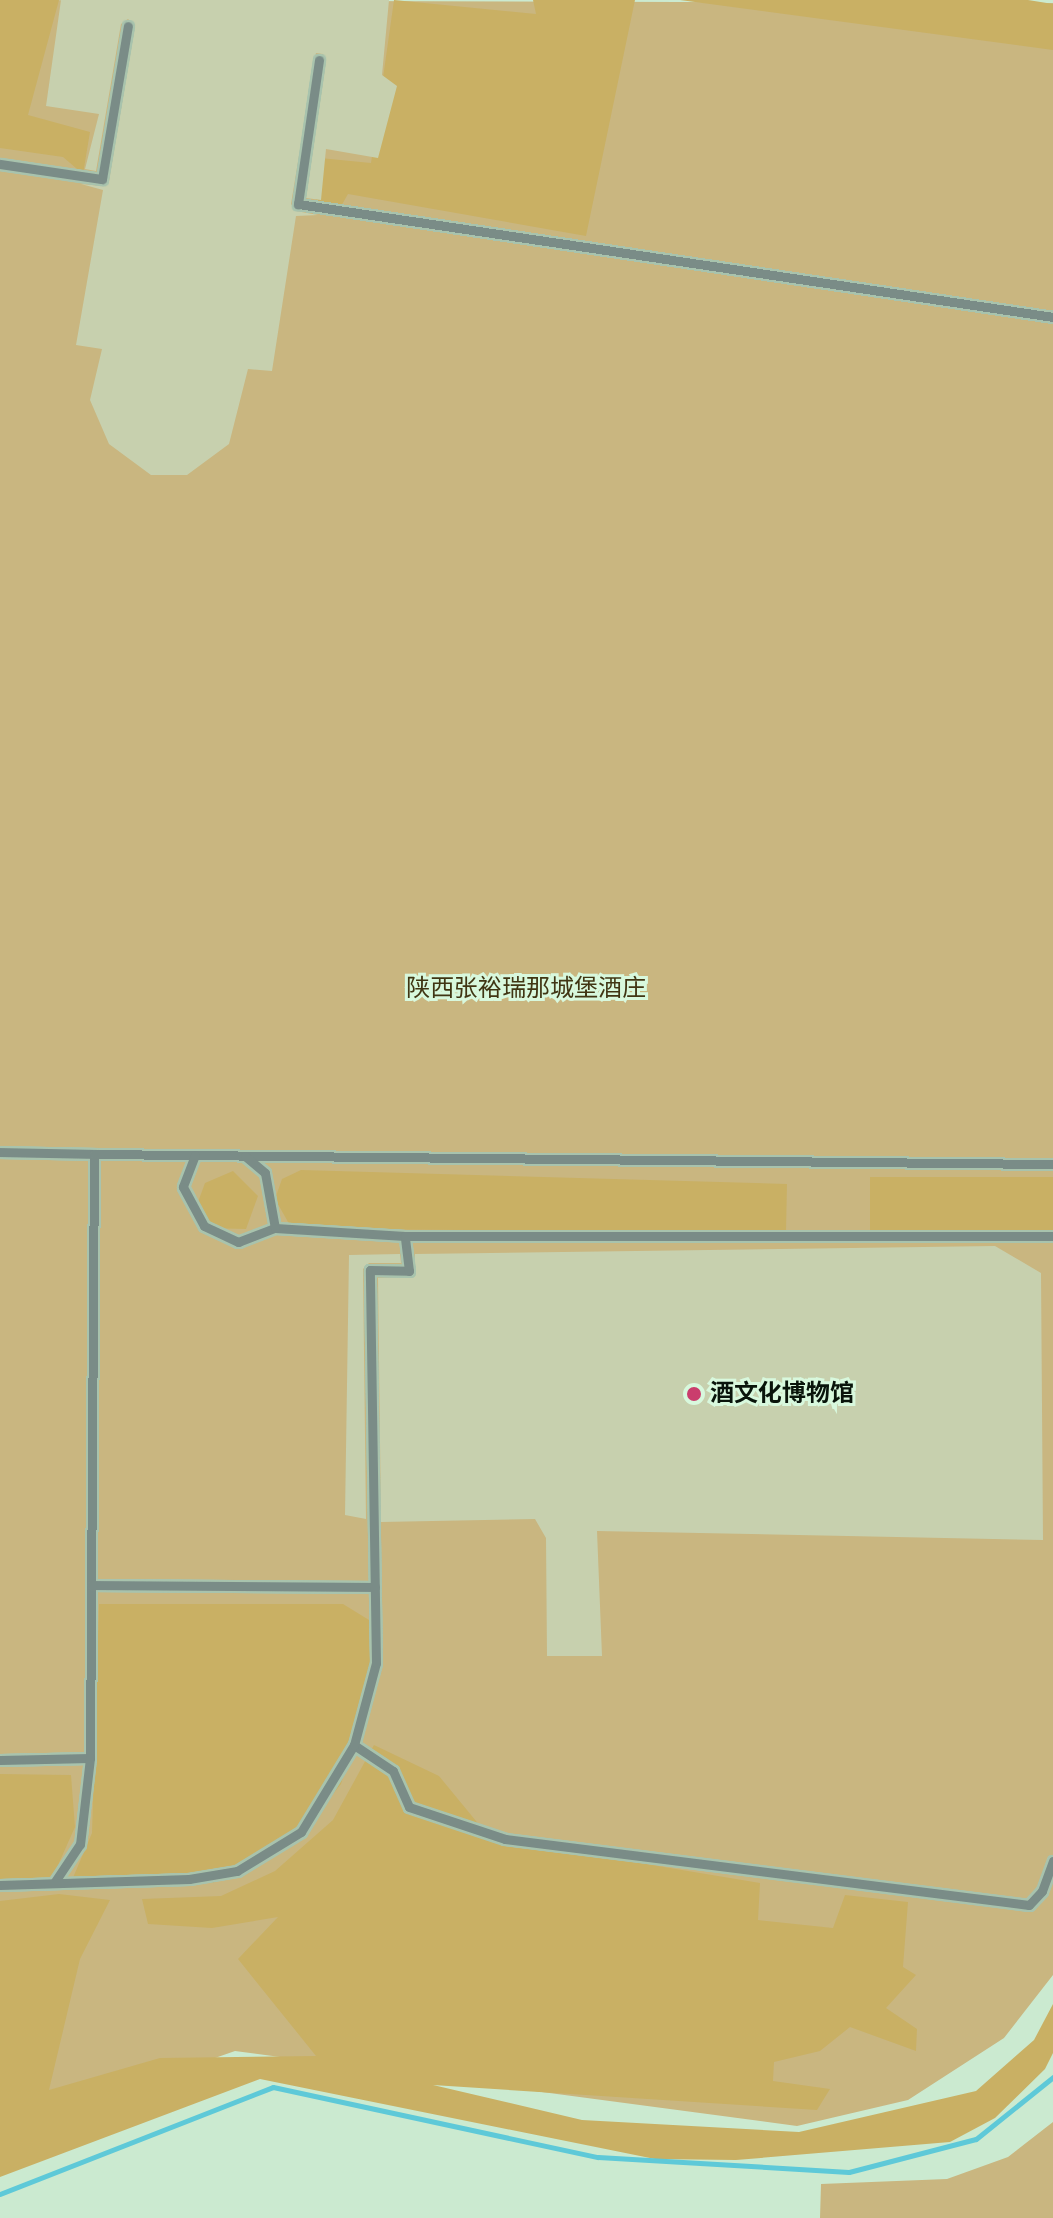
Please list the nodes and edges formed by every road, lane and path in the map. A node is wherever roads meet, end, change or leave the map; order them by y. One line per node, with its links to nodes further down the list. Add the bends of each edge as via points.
1 (128, 26): 3 (lane, via 102,179)
2 (319, 60): 4 (lane, via 298,204)
3 (0, 164)
4 (1053, 317)
5 (0, 1152): 6 (lane)
6 (94, 1154): 7 (lane); 13 (lane)
7 (195, 1155): 8 (lane); 10 (lane, via 183,1187 204,1226 238,1242)
8 (245, 1156): 9 (lane); 10 (lane, via 265,1173)
9 (1053, 1164)
10 (275, 1228): 11 (lane)
11 (405, 1236): 12 (lane); 14 (lane, via 409,1271 370,1270)
12 (1053, 1236)
13 (91, 1585): 14 (lane); 16 (lane)
14 (375, 1587): 15 (lane, via 376,1663)
15 (354, 1745): 18 (lane, via 393,1771 409,1807 505,1839 1029,1905 1042,1891); 19 (lane, via 301,1832 237,1871 189,1879)
16 (90, 1758): 17 (lane); 19 (lane, via 80,1844)
17 (0, 1760)
18 (1053, 1861)
19 (54, 1883): 20 (lane)
20 (0, 1885)

